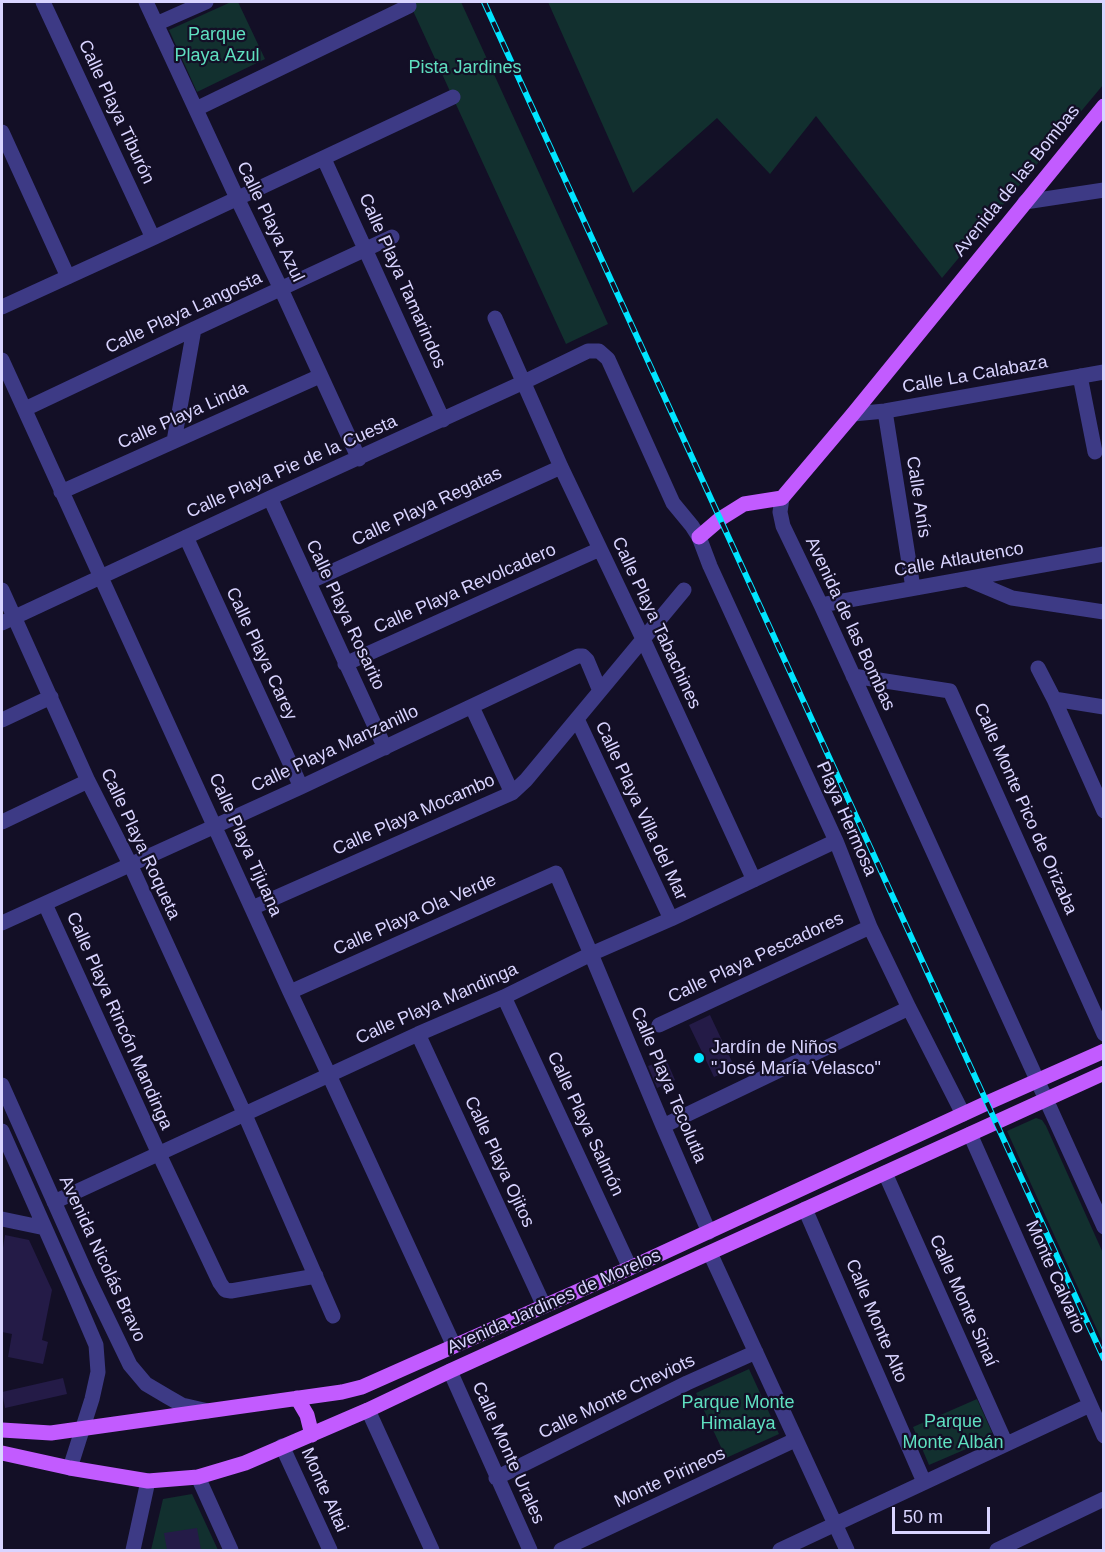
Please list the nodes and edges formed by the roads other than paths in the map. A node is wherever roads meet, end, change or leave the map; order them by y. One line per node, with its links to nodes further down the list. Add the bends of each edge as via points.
1 (43, 2): 15 (street, Calle Playa Tiburón)
2 (146, 2): 5 (street, Calle Playa Azul)
3 (206, 2): 5 (street)
4 (409, 6): 8 (street)
5 (156, 24): 8 (street, Calle Playa Azul)
6 (453, 97): 10 (street)
7 (1104, 106): 13 (main road, Avenida de las Bombas)
8 (196, 109): 12 (street, Calle Playa Azul)
9 (2, 132): 17 (street)
10 (324, 159): 12 (street); 16 (street, Calle Playa Tamarindos)
11 (1104, 190): 13 (street)
12 (237, 198): 15 (street); 18 (street, Calle Playa Azul)
13 (1025, 202): 30 (main road, Avenida de las Bombas)
14 (392, 237): 16 (street, Calle Playa Langosta)
15 (153, 238): 17 (street)
16 (366, 249): 18 (street, Calle Playa Langosta); 31 (street, Calle Playa Tamarindos)
17 (68, 277): 19 (street)
18 (281, 289): 21 (street, Calle Playa Langosta); 25 (street, Calle Playa Azul)
19 (2, 307)
20 (495, 318): 27 (street, Calle Playa Tabachines)
21 (194, 329): 28 (street, Calle Playa Langosta); 32 (street)
22 (599, 351): 27 (street, Calle Playa Pie de la Cuesta, via 588,351); 40 (street, Playa Hermosa, via 608,359 673,503)
23 (2, 360): 28 (street, Calle Playa Tijuana)
24 (1104, 372): 26 (street, Calle La Calabaza)
25 (321, 376): 32 (street, Calle Playa Linda); 34 (street, Calle Playa Azul)
26 (1080, 376): 29 (street, Calle La Calabaza); 33 (street)
27 (524, 382): 31 (street, Calle Playa Pie de la Cuesta); 35 (street, Calle Playa Tabachines)
28 (25, 409): 36 (street, Calle Playa Tijuana)
29 (885, 411): 30 (street, Calle La Calabaza); 46 (street, Calle Anís)
30 (853, 414): 38 (main road, Avenida de las Bombas)
31 (443, 420): 34 (street, Calle Playa Pie de la Cuesta)
32 (174, 441): 36 (street, Calle Playa Linda)
33 (1095, 452)
34 (359, 459): 37 (street, Calle Playa Pie de la Cuesta)
35 (561, 467): 41 (street, Calle Playa Tabachines); 45 (street, Calle Playa Regatas)
36 (61, 492): 43 (street, Calle Playa Tijuana)
37 (270, 498): 39 (street, Calle Playa Pie de la Cuesta); 45 (street, Calle Playa Rosarito)
38 (782, 498): 40 (main road, via 744,504); 49 (street, Avenida de las Bombas, via 783,526)
39 (186, 537): 43 (street, Calle Playa Pie de la Cuesta); 65 (street, Calle Playa Carey)
40 (699, 537): 70 (street, Playa Hermosa)
41 (600, 549): 52 (street, Calle Playa Tabachines); 53 (street, Calle Playa Revolcadero)
42 (1104, 554): 44 (street, Calle Atlautenco)
43 (101, 577): 51 (street, Calle Playa Pie de la Cuesta); 69 (street, Calle Playa Tijuana)
44 (967, 579): 46 (street, Calle Atlautenco); 50 (street, via 1012,598)
45 (309, 582): 53 (street, Calle Playa Rosarito)
46 (913, 588): 49 (street, Calle Atlautenco)
47 (2, 590): 51 (street, Calle Playa Roqueta)
48 (684, 590): 52 (street, Calle Playa Mocambo)
49 (821, 605): 55 (street, Avenida de las Bombas)
50 (1104, 612)
51 (8, 620): 57 (street, Calle Playa Roqueta)
52 (643, 639): 56 (street, Calle Playa Mocambo); 73 (street, Calle Playa Tabachines)
53 (345, 664): 63 (street, Calle Playa Rosarito)
54 (1038, 668): 58 (street)
55 (853, 676): 85 (street, Calle Monte Pico de Orizaba, via 950,691); 89 (street, Avenida de las Bombas)
56 (600, 691): 59 (street, Calle Playa Manzanillo, via 587,660 578,656); 61 (street, Calle Playa Mocambo)
57 (51, 697): 62 (street); 64 (street, Calle Playa Roqueta)
58 (1054, 699): 60 (street); 67 (street)
59 (472, 707): 63 (street, Calle Playa Manzanillo); 66 (street)
60 (1104, 707)
61 (577, 719): 66 (street, Calle Playa Mocambo); 76 (street, Calle Playa Villa del Mar)
62 (2, 720)
63 (385, 748): 65 (street, Calle Playa Manzanillo)
64 (88, 781): 68 (street); 71 (street, Calle Playa Roqueta)
65 (301, 787): 69 (street, Calle Playa Manzanillo)
66 (513, 793): 75 (street, Calle Playa Mocambo)
67 (1104, 811)
68 (2, 822)
69 (214, 825): 71 (street, Calle Playa Manzanillo); 75 (street, Calle Playa Tijuana)
70 (836, 841): 73 (street, Calle Playa Mandinga); 78 (street, Playa Hermosa)
71 (130, 864): 74 (street, Calle Playa Manzanillo); 93 (street, Calle Playa Roqueta)
72 (556, 873): 79 (street, Calle Playa Tecolutla); 80 (street, Calle Playa Ola Verde)
73 (754, 880): 76 (street, Calle Playa Mandinga)
74 (45, 904): 77 (street, Calle Playa Manzanillo); 97 (street, Calle Playa Rincón Mandinga)
75 (252, 908): 80 (street, Calle Playa Tijuana)
76 (671, 919): 79 (street, Calle Playa Mandinga)
77 (2, 923)
78 (870, 927): 82 (street, Playa Hermosa); 83 (street, Calle Playa Pescadores)
79 (591, 954): 81 (street, Calle Playa Mandinga); 94 (street, Calle Playa Tecolutla)
80 (290, 992): 88 (street, Calle Playa Tijuana)
81 (504, 997): 84 (street, Calle Playa Mandinga); 108 (street, Calle Playa Salmón)
82 (909, 1008): 92 (street, Playa Hermosa); 94 (street)
83 (659, 1025)
84 (418, 1034): 88 (street, Calle Playa Mandinga); 112 (street, Calle Playa Ojitos)
85 (1104, 1034)
86 (1104, 1051): 89 (main road, Avenida Jardines de Morelos)
87 (1104, 1072): 91 (main road, Avenida Jardines de Morelos)
88 (330, 1075): 93 (street, Calle Playa Mandinga); 114 (street, Calle Playa Tijuana)
89 (1037, 1080): 91 (street, Avenida de las Bombas); 92 (main road, Avenida Jardines de Morelos)
90 (2, 1085): 99 (street, Avenida Nicolás Bravo)
91 (1045, 1099): 96 (main road, Avenida Jardines de Morelos); 103 (street, Avenida de las Bombas)
92 (963, 1114): 101 (main road, Avenida Jardines de Morelos)
93 (245, 1115): 97 (street, Calle Playa Mandinga); 109 (street, Calle Playa Roqueta)
94 (663, 1126): 106 (street, Calle Playa Tecolutla)
95 (2, 1131): 104 (street)
96 (970, 1134): 98 (main road, Avenida Jardines de Morelos); 118 (street, Monte Calvario)
97 (159, 1154): 99 (street, Calle Playa Mandinga); 109 (street, Calle Playa Rincón Mandinga, via 225,1290)
98 (885, 1173): 100 (main road, Avenida Jardines de Morelos); 126 (street, Calle Monte Sinaí)
99 (54, 1202): 110 (street, Avenida Nicolás Bravo)
100 (806, 1209): 105 (main road, Avenida Jardines de Morelos); 133 (street, Calle Monte Alto)
101 (750, 1213): 105 (main road); 106 (main road, Avenida Jardines de Morelos)
102 (2, 1220): 104 (street)
103 (1104, 1227)
104 (45, 1228): 111 (street)
105 (759, 1231): 107 (main road, Avenida Jardines de Morelos)
106 (709, 1232): 108 (main road, Avenida Jardines de Morelos)
107 (710, 1253): 115 (street); 116 (main road, Avenida Jardines de Morelos)
108 (630, 1268): 112 (main road, Avenida Jardines de Morelos)
109 (316, 1276): 113 (street, Calle Playa Roqueta)
110 (89, 1280): 111 (street); 120 (street, Avenida Nicolás Bravo, via 130,1365 146,1384 182,1405)
111 (72, 1289): 121 (street, via 96,1346 98,1372)
112 (544, 1306): 114 (main road, Avenida Jardines de Morelos)
113 (333, 1316)
114 (454, 1346): 117 (main road, Avenida Jardines de Morelos, via 362,1387)
115 (756, 1352): 125 (street); 131 (street, Calle Monte Cheviots)
116 (450, 1371): 119 (main road, Avenida Jardines de Morelos); 131 (street, Calle Monte Urales)
117 (297, 1398): 120 (main road, Avenida Jardines de Morelos); 123 (main road, via 307,1414)
118 (1090, 1405): 124 (street, Monte Calvario); 126 (street)
119 (368, 1410): 123 (main road, Avenida Jardines de Morelos); 139 (street)
120 (208, 1411): 121 (main road, Avenida Jardines de Morelos)
121 (82, 1429): 122 (main road, Avenida Jardines de Morelos, via 51,1433); 129 (street)
122 (2, 1430)
123 (312, 1435): 127 (main road, Avenida Jardines de Morelos)
124 (1104, 1436)
125 (795, 1440): 135 (street); 141 (street, Monte Pirineos)
126 (1006, 1444): 133 (street)
127 (282, 1446): 130 (main road, Avenida Jardines de Morelos, via 245,1463); 138 (street, Monte Altai)
128 (2, 1453): 129 (main road, Avenida Jardines de Morelos)
129 (70, 1468): 132 (main road, Avenida Jardines de Morelos)
130 (198, 1477): 132 (main road, Avenida Jardines de Morelos); 137 (street)
131 (496, 1478): 140 (street, Calle Monte Urales)
132 (148, 1481): 136 (street)
133 (924, 1482): 135 (street)
134 (1104, 1499): 144 (street)
135 (835, 1525): 142 (street); 143 (street)
136 (133, 1551)
137 (231, 1551)
138 (330, 1551)
139 (432, 1551)
140 (530, 1551)
141 (561, 1551)
142 (780, 1551)
143 (847, 1551)
144 (997, 1551)

